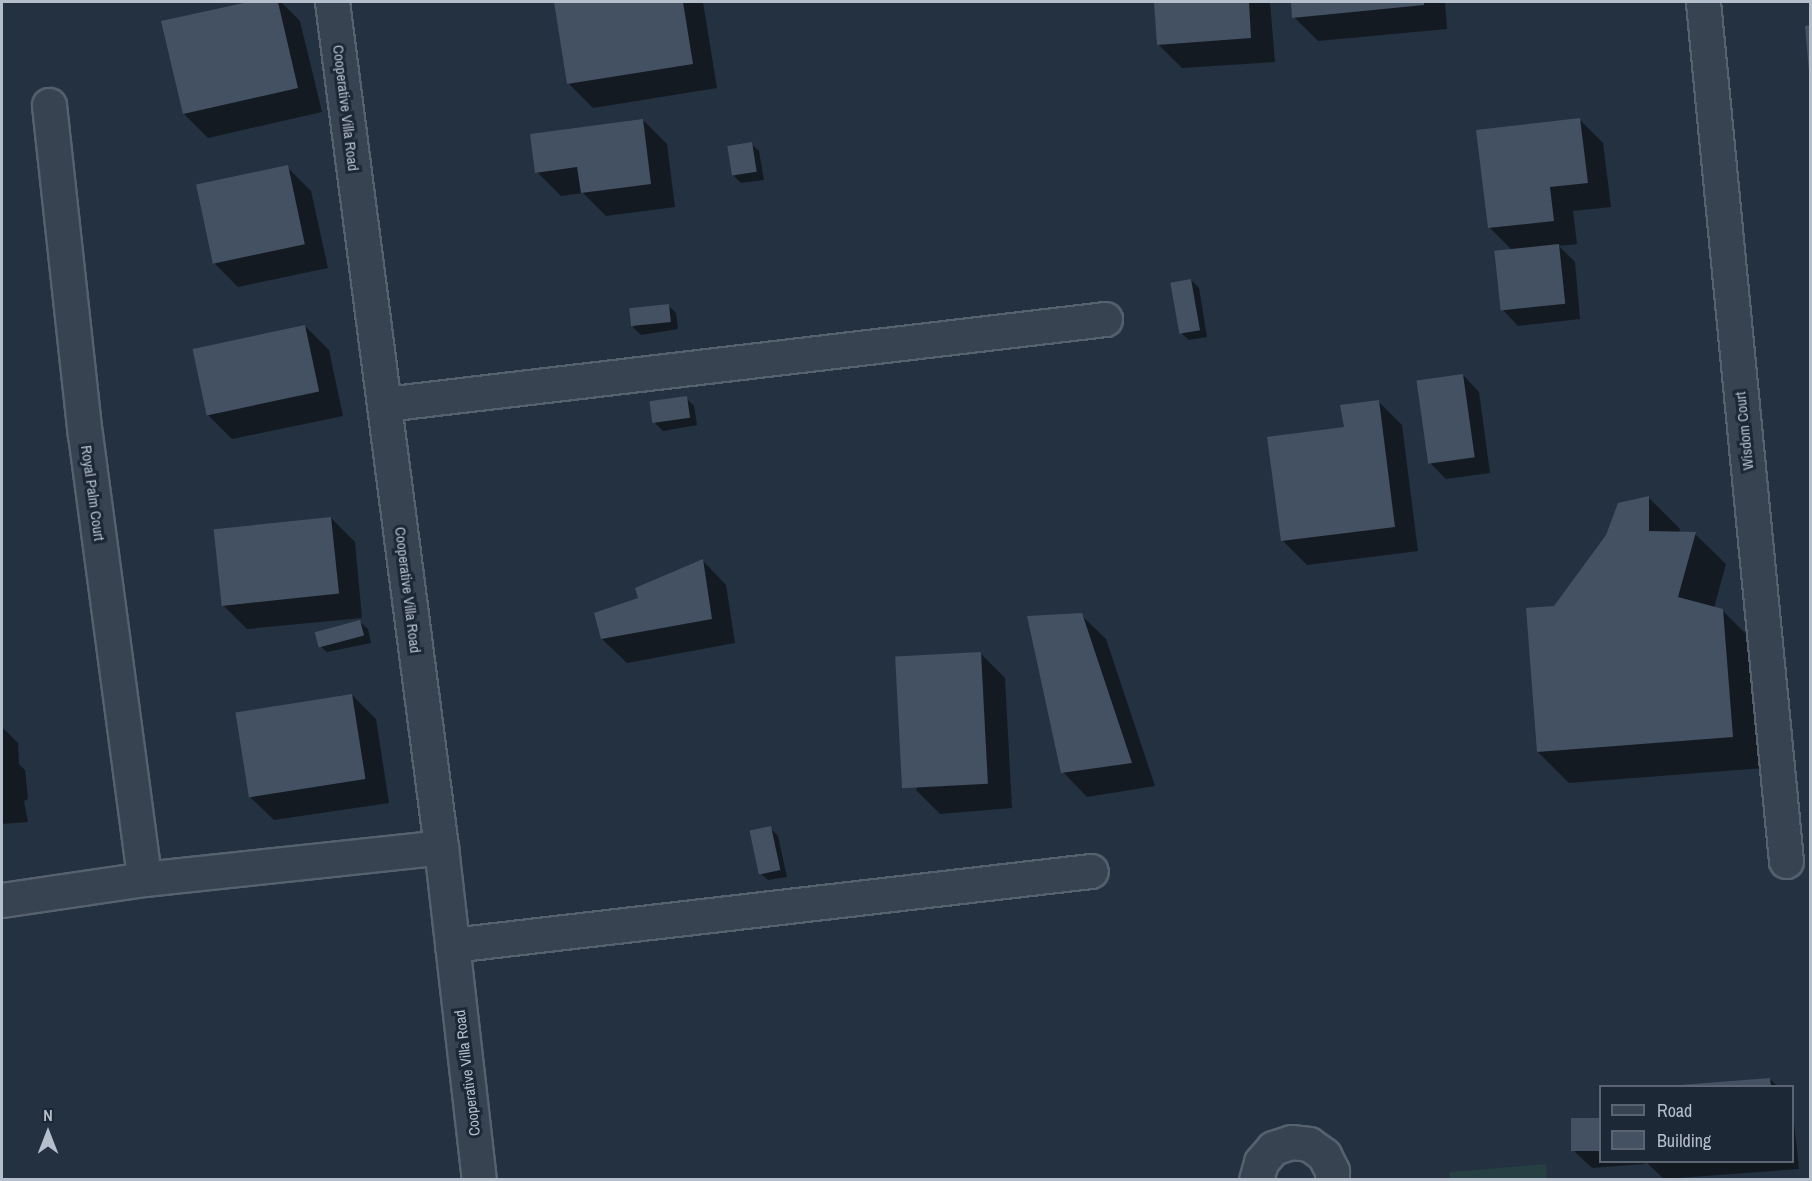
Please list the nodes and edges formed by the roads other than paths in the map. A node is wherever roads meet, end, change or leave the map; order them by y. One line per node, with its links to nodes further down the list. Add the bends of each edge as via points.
1 (332, 2): 5 (street, Cooperative Villa Road)
2 (1703, 2): 7 (street, Wisdom Court)
3 (49, 105): 9 (street, Royal Palm Court, via 85,434)
4 (1105, 319): 5 (street)
5 (385, 404): 6 (street, Cooperative Villa Road)
6 (441, 847): 9 (street); 11 (street, Cooperative Villa Road)
7 (1786, 861)
8 (1091, 871): 11 (street)
9 (144, 879): 10 (street)
10 (2, 900)
11 (452, 945): 12 (street, Cooperative Villa Road)
12 (479, 1179)
13 (1256, 1179): 14 (street, via 1261,1162 1273,1148 1291,1142 1309,1144 1324,1155)
14 (1332, 1179)

